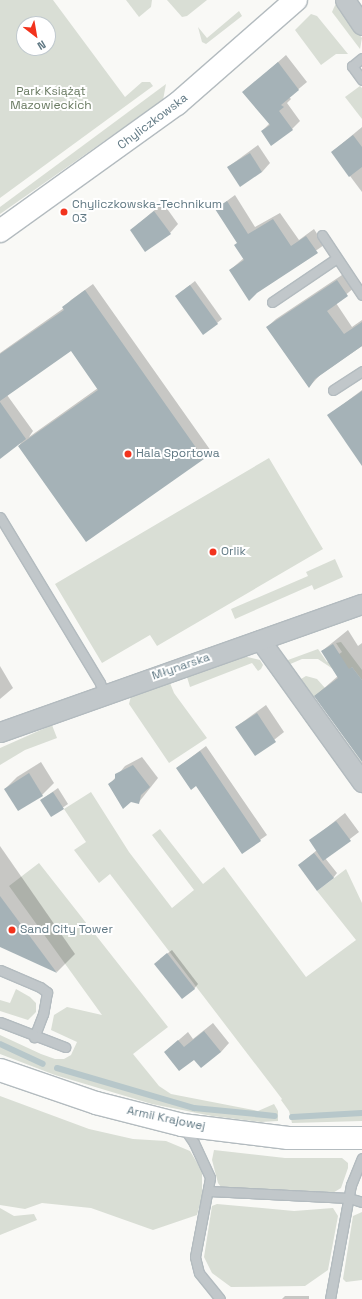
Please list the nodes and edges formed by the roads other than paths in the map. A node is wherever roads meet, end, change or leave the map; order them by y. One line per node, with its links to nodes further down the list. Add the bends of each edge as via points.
1 (296, 0): 6 (street, Chyliczkowska, via 177,104)
2 (345, 0): 3 (street)
3 (362, 25)
4 (362, 58): 5 (lane, via 352,66)
5 (362, 80)
6 (0, 231)
7 (322, 236): 8 (lane)
8 (337, 258): 9 (lane); 10 (lane)
9 (362, 295)
10 (272, 302)
11 (362, 371): 12 (lane)
12 (333, 390)
13 (0, 517): 16 (lane, via 100,683)
14 (362, 604): 15 (street, Młynarska)
15 (260, 640): 16 (street, Młynarska); 18 (street)
16 (104, 694): 17 (street, Młynarska)
17 (0, 732)
18 (362, 782)
19 (0, 970): 21 (lane, via 47,992 43,1014)
20 (0, 1022): 21 (lane)
21 (34, 1037): 22 (lane)
22 (65, 1047)
23 (0, 1070): 24 (street, Armii Krajowej, via 96,1102)
24 (182, 1125): 25 (street, Armii Krajowej, via 288,1138); 27 (lane, via 206,1166 210,1178)
25 (362, 1138)
26 (362, 1158): 28 (lane)
27 (209, 1191): 28 (lane); 30 (lane, via 198,1231 195,1257 199,1272)
28 (349, 1198): 29 (lane); 31 (lane)
29 (362, 1202)
30 (220, 1299)
31 (330, 1299)

